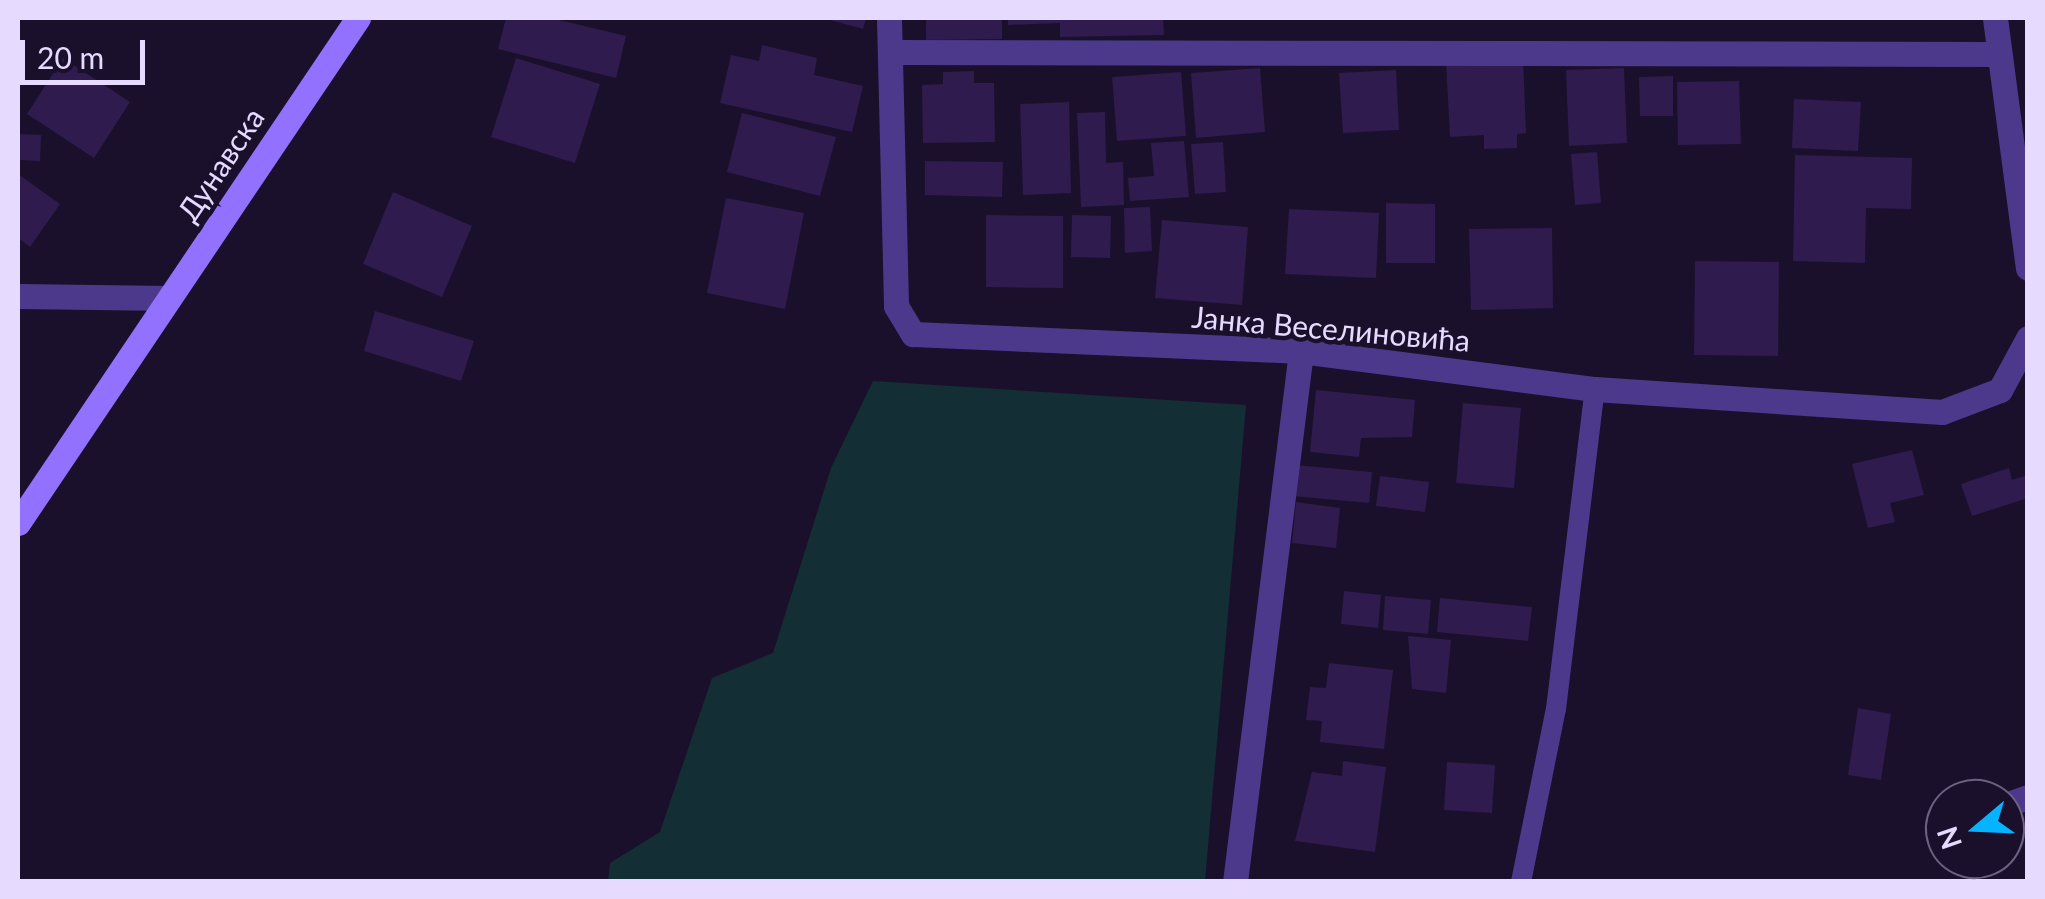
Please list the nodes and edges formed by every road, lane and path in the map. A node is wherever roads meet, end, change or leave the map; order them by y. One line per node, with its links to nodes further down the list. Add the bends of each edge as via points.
1 (358, 18): 8 (street, Дунавска)
2 (889, 18): 4 (street, Јанка Веселиновића)
3 (1994, 18): 5 (street)
4 (890, 52): 5 (street); 10 (street, Јанка Веселиновића, via 896,306 914,334)
5 (1998, 54): 6 (street)
6 (2028, 268)
7 (18, 296): 8 (street)
8 (169, 298): 12 (street, Дунавска)
9 (2028, 338): 11 (street, Јанка Веселиновића, via 2000,390 1942,412)
10 (1301, 351): 11 (street, Јанка Веселиновића); 13 (street)
11 (1595, 388): 14 (lane, via 1556,709)
12 (18, 523)
13 (1235, 882)
14 (1521, 882)

